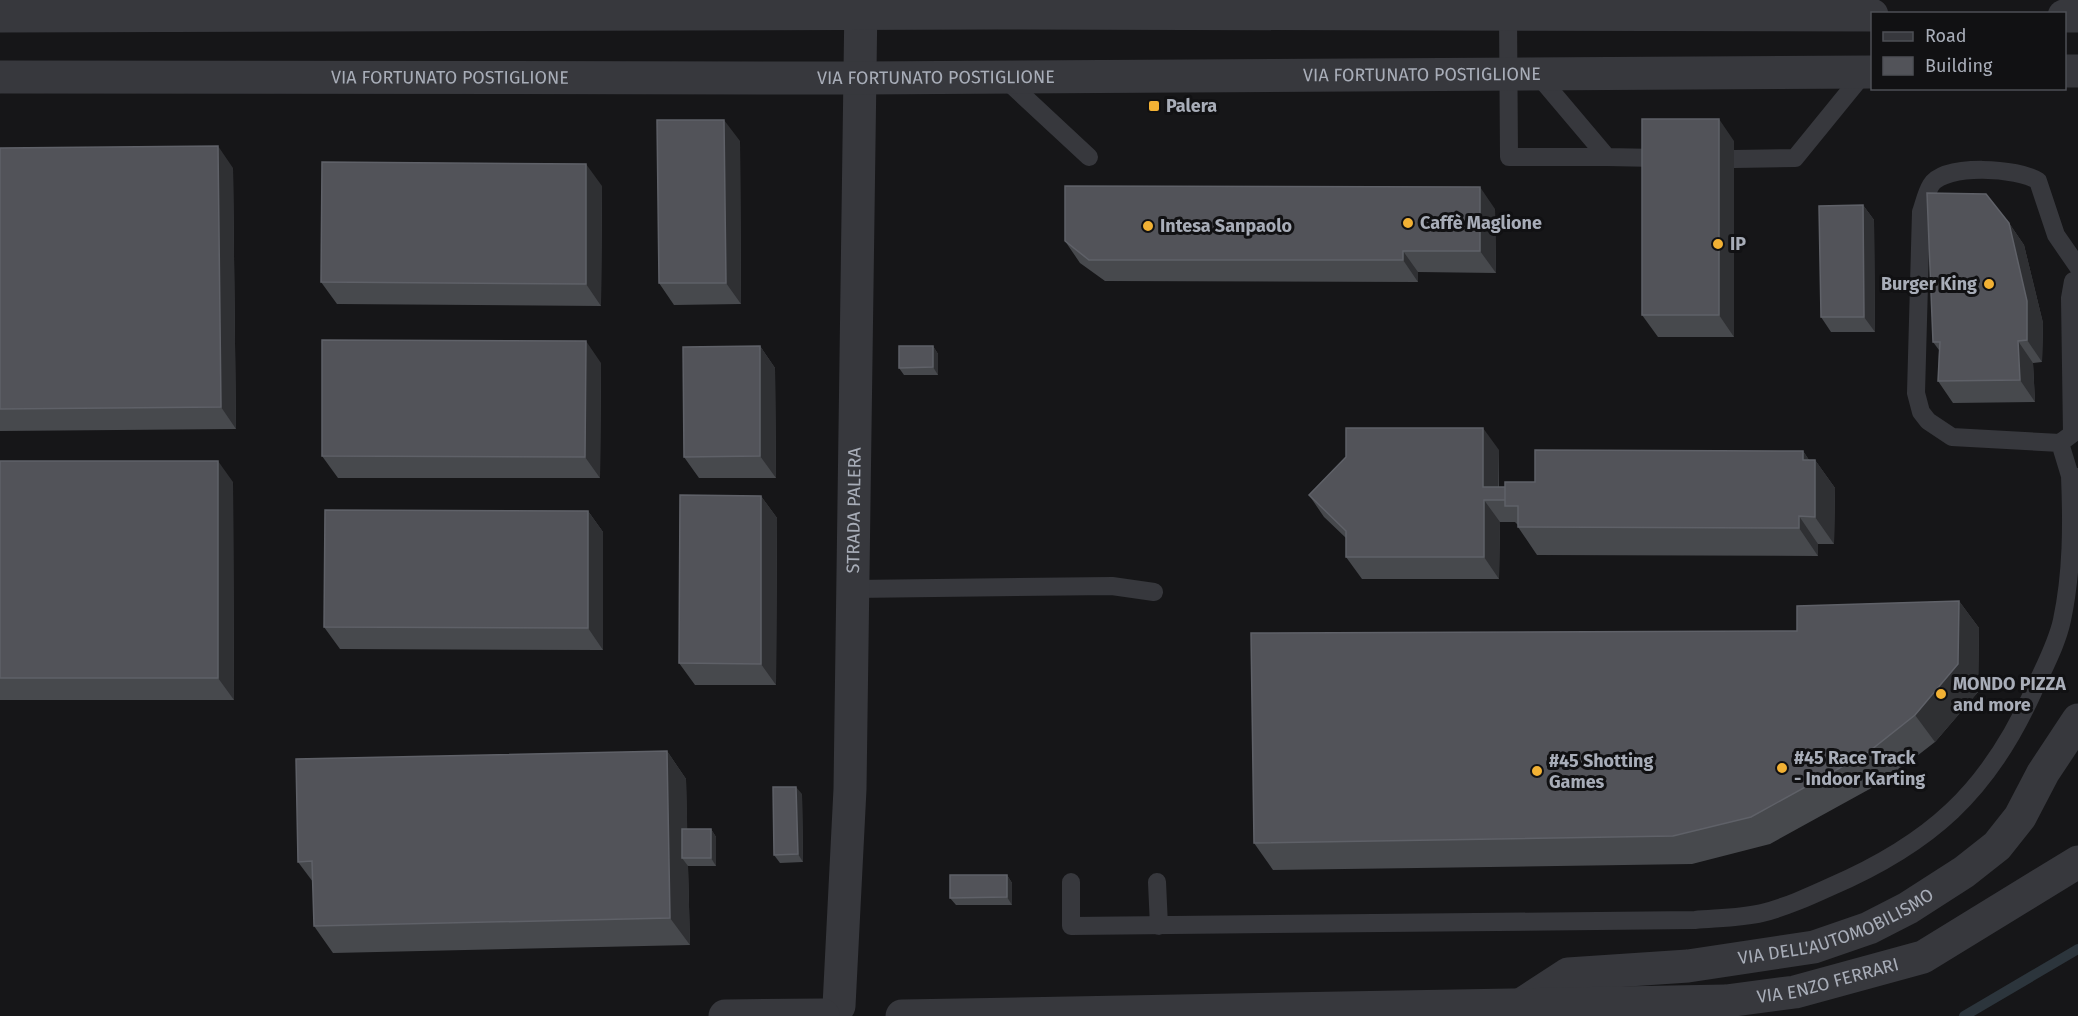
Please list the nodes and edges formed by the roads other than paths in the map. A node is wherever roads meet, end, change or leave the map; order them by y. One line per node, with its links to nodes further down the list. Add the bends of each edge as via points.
1 (861, 7): 2 (street); 4 (street); 9 (street, STRADA PALERA)
2 (1508, 14): 3 (street); 6 (lane)
3 (1871, 15)
4 (0, 16)
5 (1869, 72): 6 (street, VIA FORTUNATO POSTIGLIONE); 13 (lane, via 1795,158)
6 (1522, 73): 8 (street, VIA FORTUNATO POSTIGLIONE); 11 (lane); 11 (lane, via 1509,157)
7 (0, 77): 9 (street, VIA FORTUNATO POSTIGLIONE)
8 (1002, 77): 9 (street, VIA FORTUNATO POSTIGLIONE); 10 (lane)
9 (861, 78): 17 (street, STRADA PALERA)
10 (1089, 157)
11 (1607, 157): 12 (lane)
12 (1658, 158)
13 (1734, 159)
14 (2075, 274): 15 (lane, via 2070,298 2072,434); 15 (lane, via 2056,235 2038,181 2030,176 1988,170 1953,171 1932,184 1921,212 1916,393 1921,412 1952,437)
15 (2060, 443): 16 (lane)
16 (2074, 476): 23 (lane, via 2069,581 2061,623 2020,720 1978,783 1934,829 1873,868 1761,913 1695,920)
17 (853, 589): 18 (lane, via 1112,586); 25 (street, STRADA PALERA, via 850,789)
18 (1154, 592)
19 (2078, 720): 24 (street, VIA DELL'AUTOMOBILISMO, via 2020,817 1997,846 1908,908 1869,928 1814,947 1689,966 1568,974)
20 (2078, 862): 24 (street, VIA ENZO FERRARI, via 1923,957 1795,992 1726,1001)
21 (1071, 882): 23 (lane, via 1071,926)
22 (1157, 882): 23 (lane)
23 (1158, 926)
24 (1519, 1006): 27 (street, VIA ENZO FERRARI)
25 (833, 1013): 26 (street)
26 (725, 1016)
27 (902, 1016)

